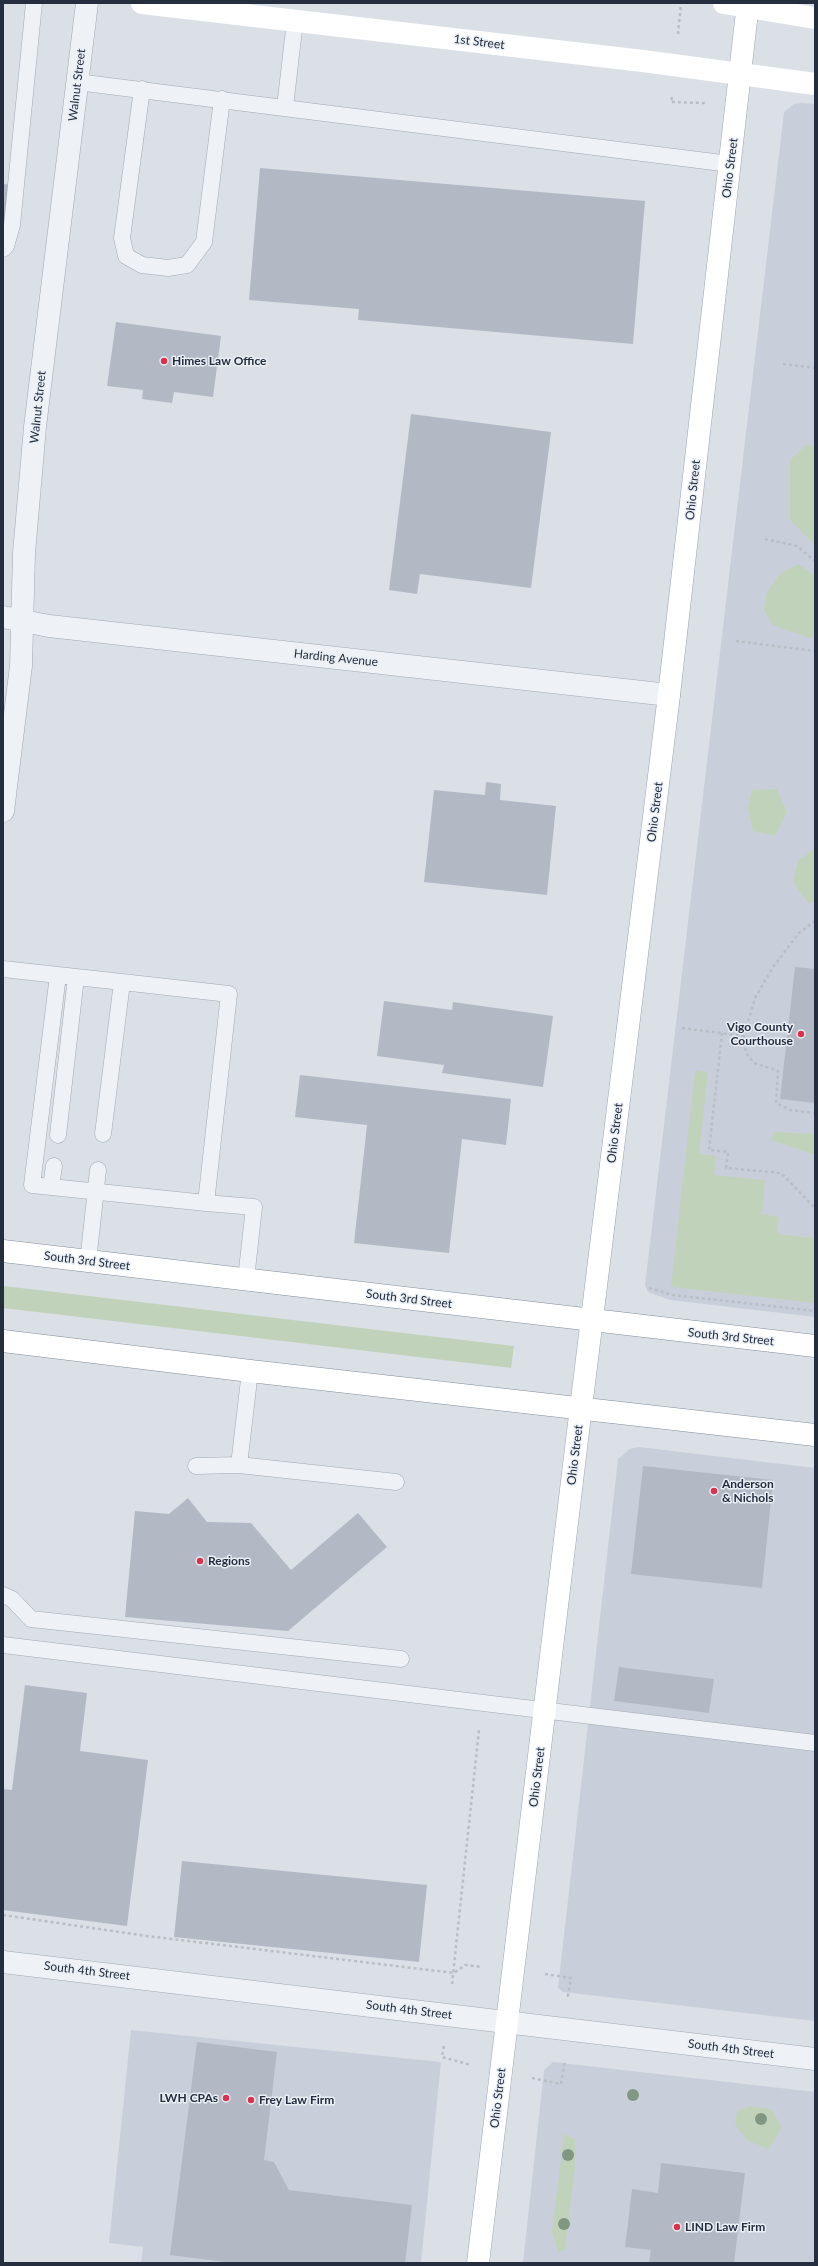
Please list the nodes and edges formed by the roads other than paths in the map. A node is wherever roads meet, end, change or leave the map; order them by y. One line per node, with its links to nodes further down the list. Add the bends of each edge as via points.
1 (34, 3): 15 (lane, via 13,218)
2 (87, 3): 9 (street, Walnut Street)
3 (142, 3): 7 (main road, 1st Street)
4 (724, 3): 5 (main road)
5 (748, 5): 6 (main road); 8 (main road, Ohio Street)
6 (815, 18)
7 (295, 21): 8 (main road, 1st Street); 13 (lane)
8 (740, 74): 10 (main road, 1st Street); 14 (main road, Ohio Street)
9 (77, 82): 11 (lane); 16 (street, Walnut Street, via 35,427 24,553)
10 (815, 84)
11 (142, 90): 12 (lane); 12 (lane, via 122,238 126,256 148,266 168,268 187,265 204,242)
12 (222, 99): 13 (lane)
13 (286, 107): 14 (lane)
14 (730, 164): 17 (main road, Ohio Street)
15 (3, 249)
16 (12, 619): 17 (street, Harding Avenue, via 56,627); 18 (street, Walnut Street, via 21,666)
17 (670, 695): 33 (main road, Ohio Street)
18 (3, 811)
19 (3, 969): 20 (lane)
20 (58, 975): 21 (lane); 27 (lane, via 32,1185)
21 (76, 977): 22 (lane); 24 (lane)
22 (122, 982): 23 (lane); 29 (lane, via 229,994)
23 (103, 1134)
24 (58, 1135)
25 (54, 1166): 27 (lane)
26 (98, 1170): 28 (lane)
27 (51, 1187): 28 (lane)
28 (96, 1191): 29 (lane); 31 (lane)
29 (206, 1203): 32 (lane, via 254,1207)
30 (3, 1251): 31 (main road, South 3rd Street)
31 (88, 1262): 32 (main road, South 3rd Street)
32 (246, 1279): 33 (main road, South 3rd Street)
33 (593, 1321): 35 (main road, South 3rd Street); 37 (main road, Ohio Street)
34 (3, 1341): 36 (main road)
35 (815, 1346)
36 (250, 1371): 37 (main road); 39 (lane)
37 (581, 1408): 38 (main road); 45 (main road, Ohio Street)
38 (815, 1435)
39 (239, 1465): 40 (lane); 41 (lane)
40 (196, 1466)
41 (396, 1482)
42 (3, 1595): 44 (lane, via 12,1599 31,1619)
43 (3, 1645): 45 (lane)
44 (401, 1659)
45 (545, 1710): 46 (lane); 48 (main road, Ohio Street)
46 (815, 1743)
47 (3, 1962): 48 (street, South 4th Street)
48 (508, 2021): 49 (street, South 4th Street); 50 (main road, Ohio Street)
49 (815, 2059)
50 (478, 2263)

